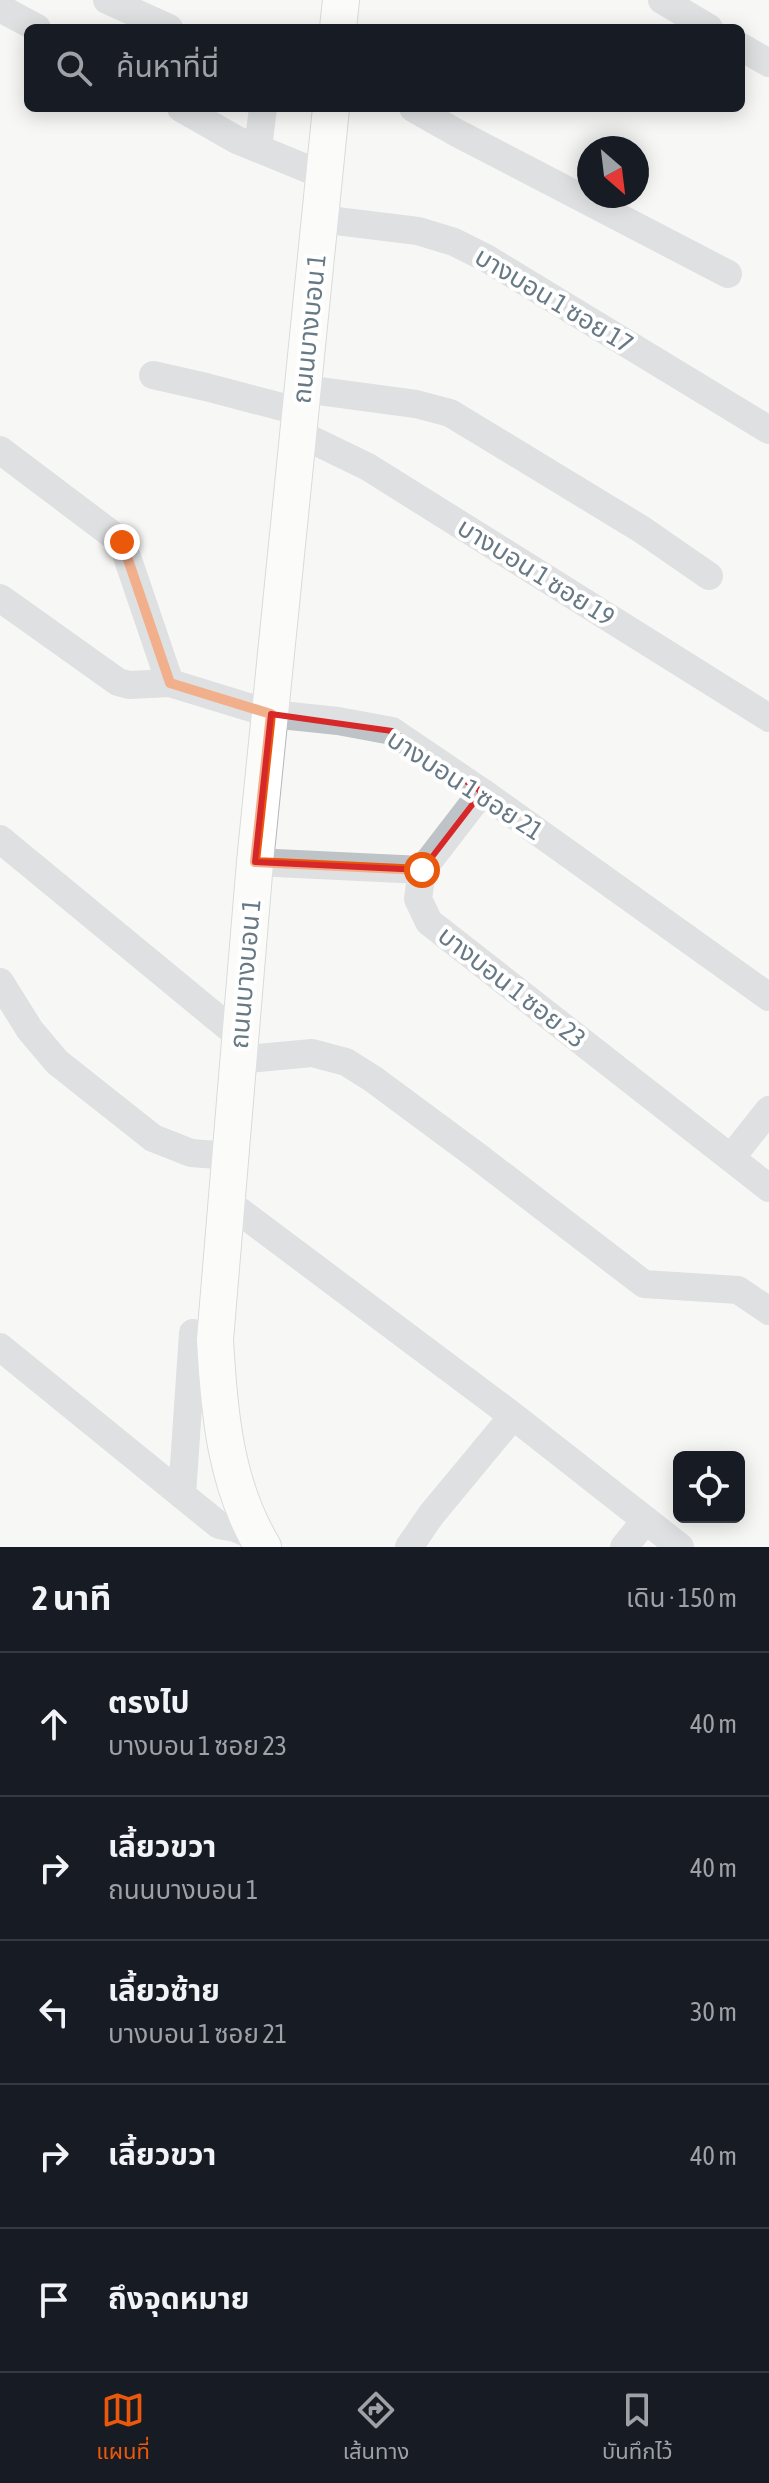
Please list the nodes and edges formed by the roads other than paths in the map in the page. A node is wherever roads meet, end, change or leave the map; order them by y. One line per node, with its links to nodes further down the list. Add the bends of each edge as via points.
1 (107, 0): 6 (street)
2 (341, 0): 7 (main road)
3 (662, 0): 8 (street)
4 (0, 8): 5 (street)
5 (30, 24)
6 (160, 24)
7 (338, 24)
8 (702, 24)
9 (745, 49): 10 (street)
10 (769, 63)
11 (189, 112): 15 (street)
12 (262, 112): 15 (street)
13 (331, 112): 16 (main road, ถนนบางบอน 1)
14 (420, 112): 18 (street)
15 (258, 148): 16 (street)
16 (325, 176): 17 (main road, ถนนบางบอน 1)
17 (320, 219): 20 (main road, ถนนบางบอน 1); 21 (street, บางบอน 1 ซอย 17, via 418,231 454,242)
18 (728, 274)
19 (153, 375): 20 (street)
20 (301, 411): 23 (street, via 416,404 450,413); 26 (main road, ถนนบางบอน 1); 27 (street, บางบอน 1 ซอย 19, via 368,467)
21 (769, 430)
22 (0, 450): 25 (street, via 122,542)
23 (709, 576)
24 (0, 598): 25 (street, บางบอน 1 ซอย 21, via 118,682)
25 (170, 683): 26 (street, บางบอน 1 ซอย 21)
26 (271, 714): 28 (street, บางบอน 1 ซอย 21, via 392,731); 30 (main road, ถนนบางบอน 1)
27 (769, 718)
28 (482, 792): 31 (street); 33 (street, บางบอน 1 ซอย 21)
29 (0, 839): 34 (street)
30 (255, 862): 31 (street); 34 (main road, ถนนบางบอน 1)
31 (422, 870): 37 (street, บางบอน 1 ซอย 23, via 418,899 429,922)
32 (0, 982): 36 (street, via 57,1062 153,1138 191,1153)
33 (769, 997)
34 (238, 1048): 36 (main road, ถนนบางบอน 1); 40 (street, via 312,1053 346,1062 644,1284 738,1290)
35 (769, 1110): 37 (street)
36 (230, 1156): 39 (main road, ถนนบางบอน 1)
37 (731, 1158): 38 (street, บางบอน 1 ซอย 23)
38 (769, 1188)
39 (226, 1201): 43 (street); 46 (main road, ถนนบางบอน 1, via 215,1340 219,1402 229,1465)
40 (769, 1311)
41 (193, 1333): 44 (street)
42 (0, 1347): 44 (street)
43 (513, 1416): 45 (street); 47 (street)
44 (182, 1495): 46 (street, via 219,1525)
45 (646, 1520): 48 (street); 49 (street)
46 (260, 1542)
47 (409, 1547)
48 (624, 1547)
49 (680, 1547)

